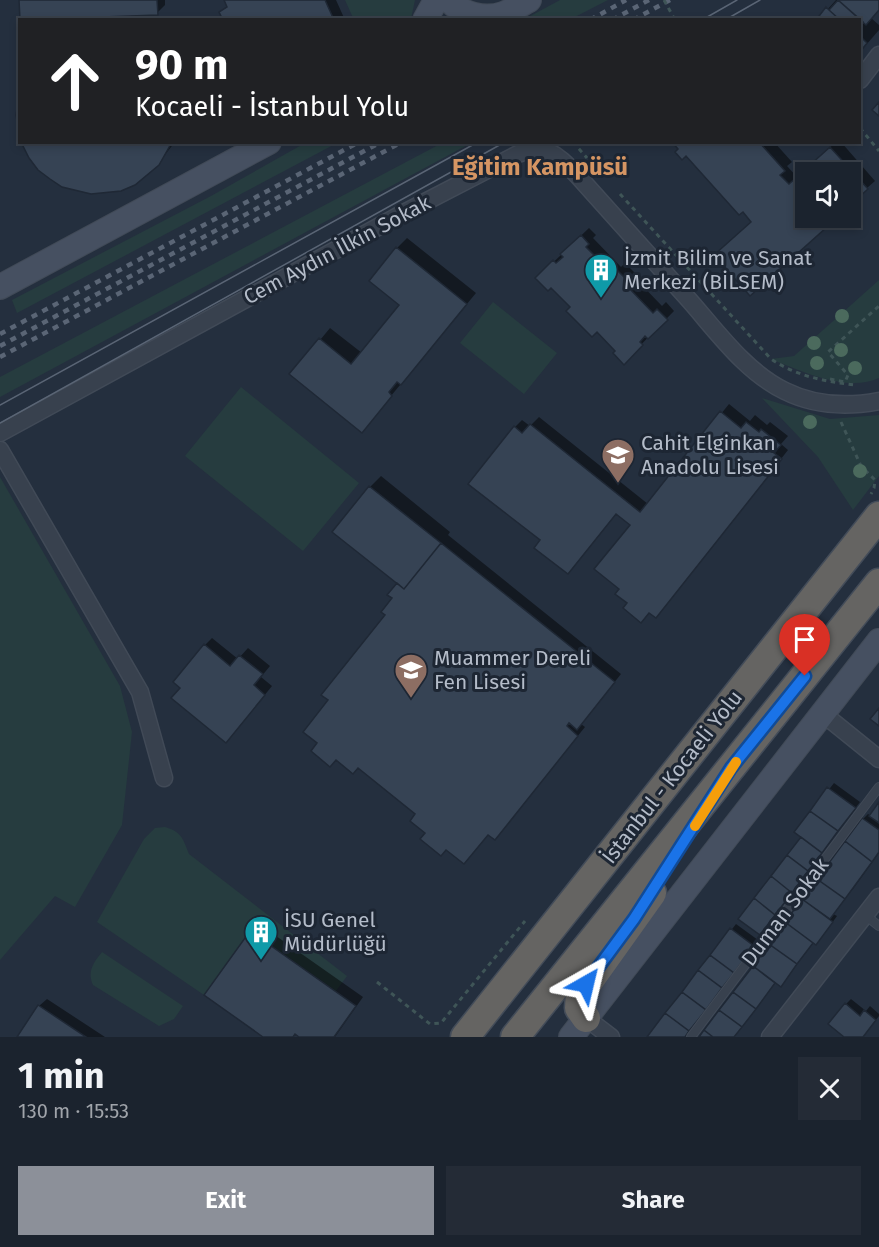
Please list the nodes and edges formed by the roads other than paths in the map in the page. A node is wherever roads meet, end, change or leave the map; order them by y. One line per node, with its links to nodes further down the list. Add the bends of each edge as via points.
1 (436, 0): 4 (main road)
2 (449, 0): 3 (main road, via 469,13 487,17)
3 (515, 8)
4 (426, 18)
5 (879, 55): 6 (street)
6 (861, 79)
7 (239, 144): 9 (main road)
8 (265, 144): 9 (main road)
9 (150, 208): 10 (main road)
10 (0, 287)
11 (879, 401): 12 (street, Cem Aydın İlkin Sokak, via 840,404 808,400 765,379 734,351 560,158 537,148 396,217)
12 (0, 433)
13 (0, 450): 20 (street, via 140,692)
14 (879, 516): 26 (highway, İstanbul - Kocaeli Yolu)
15 (879, 583): 19 (highway)
16 (879, 640): 17 (main road)
17 (822, 713): 18 (street); 25 (main road)
18 (879, 759)
19 (731, 768): 25 (highway, via 634,919 580,994); 27 (highway)
20 (164, 778)
21 (879, 787): 29 (lane, Duman Sokak)
22 (879, 897): 23 (street)
23 (865, 915): 24 (lane); 30 (street)
24 (879, 926)
25 (579, 1028): 28 (street)
26 (465, 1037)
27 (515, 1037)
28 (611, 1037)
29 (691, 1037)
30 (770, 1037)

